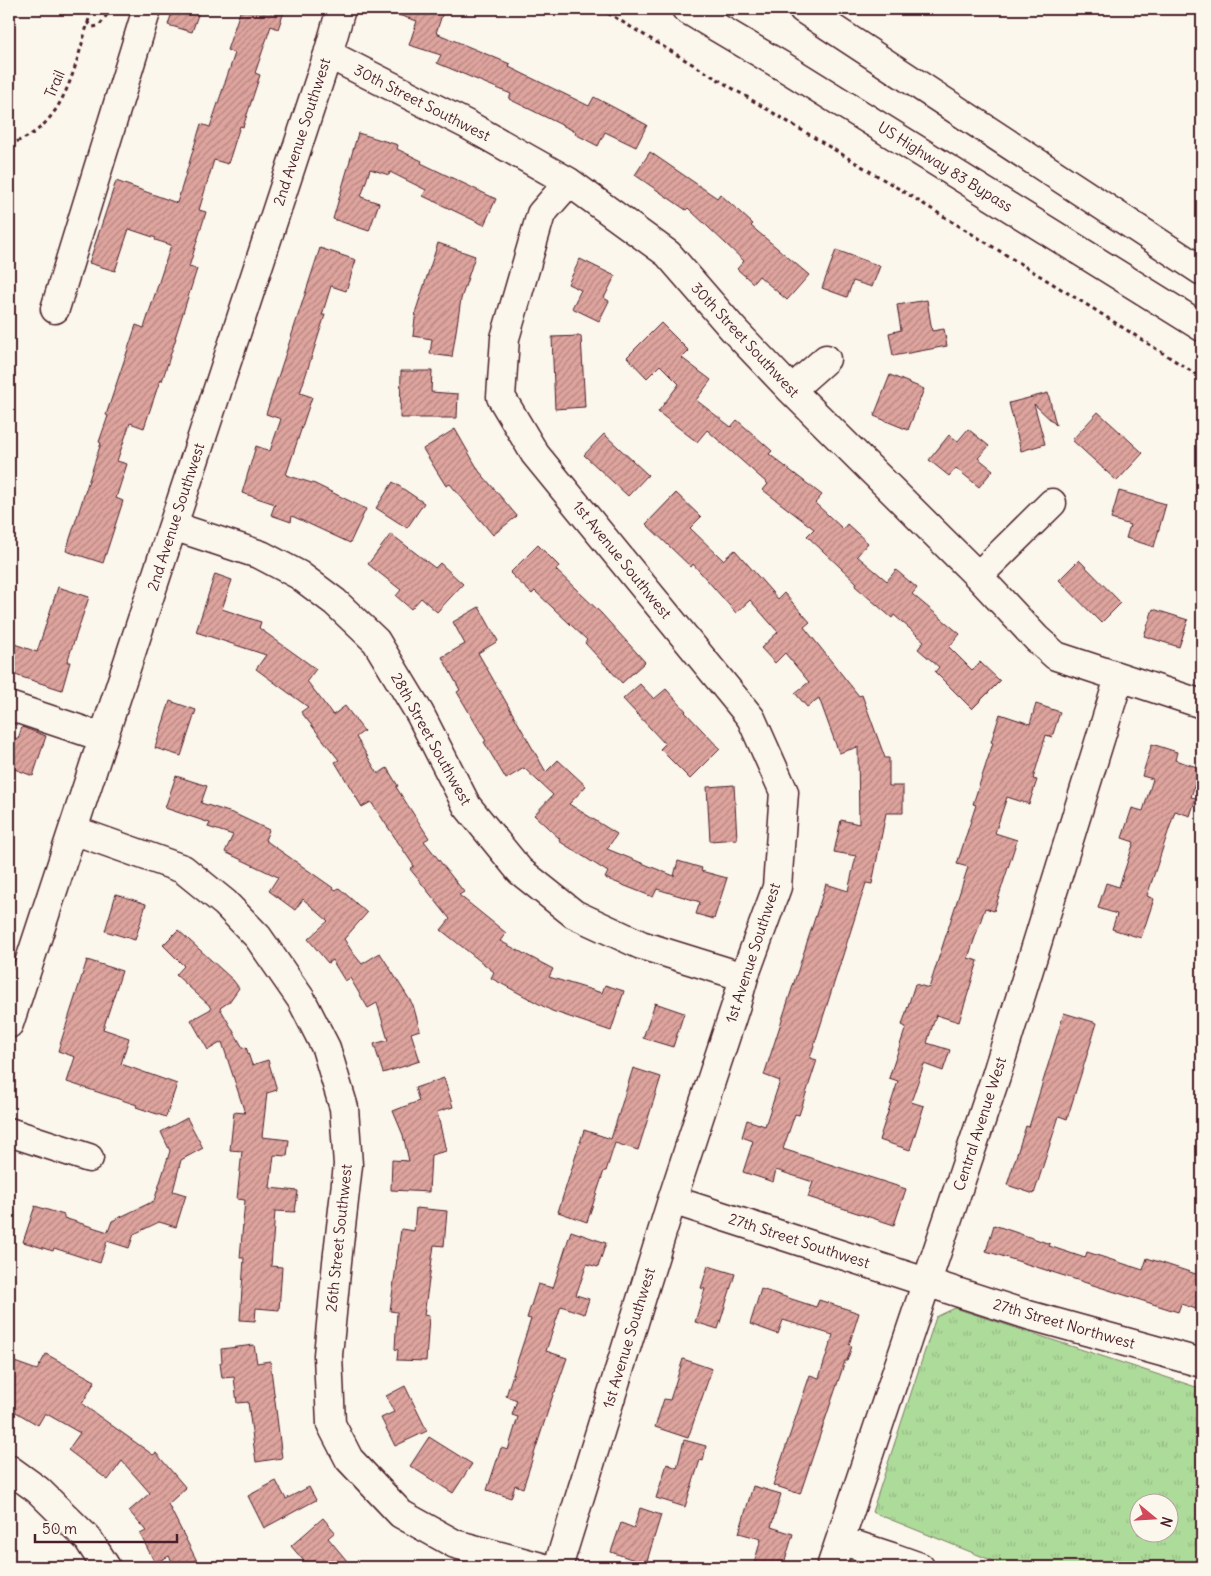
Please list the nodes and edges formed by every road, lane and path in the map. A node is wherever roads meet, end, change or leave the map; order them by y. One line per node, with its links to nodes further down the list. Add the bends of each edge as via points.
1 (92, 9): 8 (path, Trail)
2 (112, 9): 8 (path, via 99,26 93,27)
3 (147, 9): 13 (main road)
4 (341, 9): 9 (main road, 2nd Avenue Southwest)
5 (601, 9): 16 (path, via 896,187)
6 (686, 9): 14 (main road, US Highway 83 Bypass)
7 (803, 9): 12 (main road)
8 (87, 22): 10 (path, Trail, via 68,87 54,113 40,130)
9 (328, 54): 11 (main road, 30th Street Southwest, via 468,125); 19 (main road, 2nd Avenue Southwest)
10 (9, 144)
11 (569, 182): 17 (main road, 30th Street Southwest, via 668,254); 26 (main road, 1st Avenue Southwest, via 541,214 505,338 501,397 535,454 751,718 784,792 776,887)
12 (1202, 271)
13 (55, 309)
14 (1202, 327)
15 (826, 359): 17 (main road)
16 (1202, 378)
17 (791, 390): 20 (main road, 30th Street Southwest)
18 (1052, 503): 20 (main road)
19 (173, 526): 24 (main road, 2nd Avenue Southwest); 26 (main road, 28th Street Southwest, via 261,555 299,575 335,602 376,640 420,714 467,806 520,871 574,914 641,945)
20 (978, 576): 21 (main road, 30th Street Southwest, via 1056,656)
21 (1119, 678): 22 (main road, 30th Street Southwest); 31 (main road, Central Avenue West, via 996,1076)
22 (1202, 704)
23 (9, 706): 24 (main road)
24 (102, 737): 25 (main road, 2nd Avenue Southwest)
25 (73, 830): 27 (main road, 2nd Avenue Southwest); 37 (main road, 26th Street Southwest, via 184,869 225,903 258,937 302,999 326,1048 344,1108 348,1165 328,1355 331,1424 349,1459 401,1514 455,1544)
26 (744, 977): 30 (main road, 1st Avenue Southwest)
27 (11, 1013)
28 (9, 1132): 29 (main road)
29 (89, 1158)
30 (672, 1200): 31 (main road, 27th Street Southwest); 38 (main road, 1st Avenue Southwest)
31 (927, 1282): 32 (main road, 27th Street Northwest, via 1028,1315); 34 (main road, Central Avenue West)
32 (1202, 1364)
33 (9, 1469): 36 (main road, via 38,1490 88,1539)
34 (840, 1540): 35 (main road); 39 (main road, Central Avenue West)
35 (891, 1562): 40 (main road)
36 (106, 1567)
37 (541, 1567)
38 (558, 1567)
39 (831, 1567)
40 (920, 1567)

